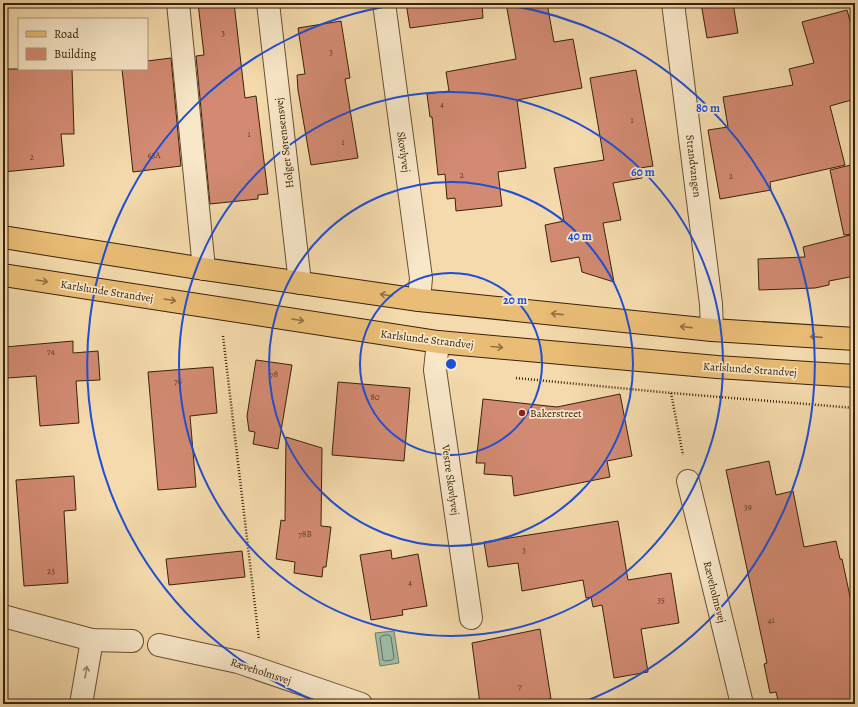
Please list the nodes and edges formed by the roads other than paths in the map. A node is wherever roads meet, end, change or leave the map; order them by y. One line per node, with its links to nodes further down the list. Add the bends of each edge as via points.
1 (178, 3): 6 (street)
2 (268, 3): 8 (street, Holger Sørensensvej)
3 (384, 3): 9 (street, Skovlyvej, via 421,278)
4 (673, 3): 10 (street, Strandvangen, via 711,304)
5 (3, 237): 6 (main road)
6 (204, 269): 8 (main road)
7 (3, 275): 12 (main road, Karlslunde Strandvej, one-way to 12)
8 (300, 283): 9 (main road, one-way to 8)
9 (419, 300): 10 (main road, one-way to 9)
10 (712, 330): 11 (main road, one-way to 10)
11 (855, 339)
12 (438, 342): 13 (main road, Karlslunde Strandvej, one-way to 13, via 717,367); 16 (street, Vestre Skovlyvej, via 435,370)
13 (855, 376)
14 (688, 481): 22 (street, Ræveholmsvej)
15 (3, 616): 17 (street)
16 (470, 618)
17 (92, 640): 18 (street); 20 (street, one-way to 17)
18 (132, 641)
19 (159, 645): 21 (street, Ræveholmsvej, via 238,662)
20 (80, 704)
21 (361, 704)
22 (742, 704)

